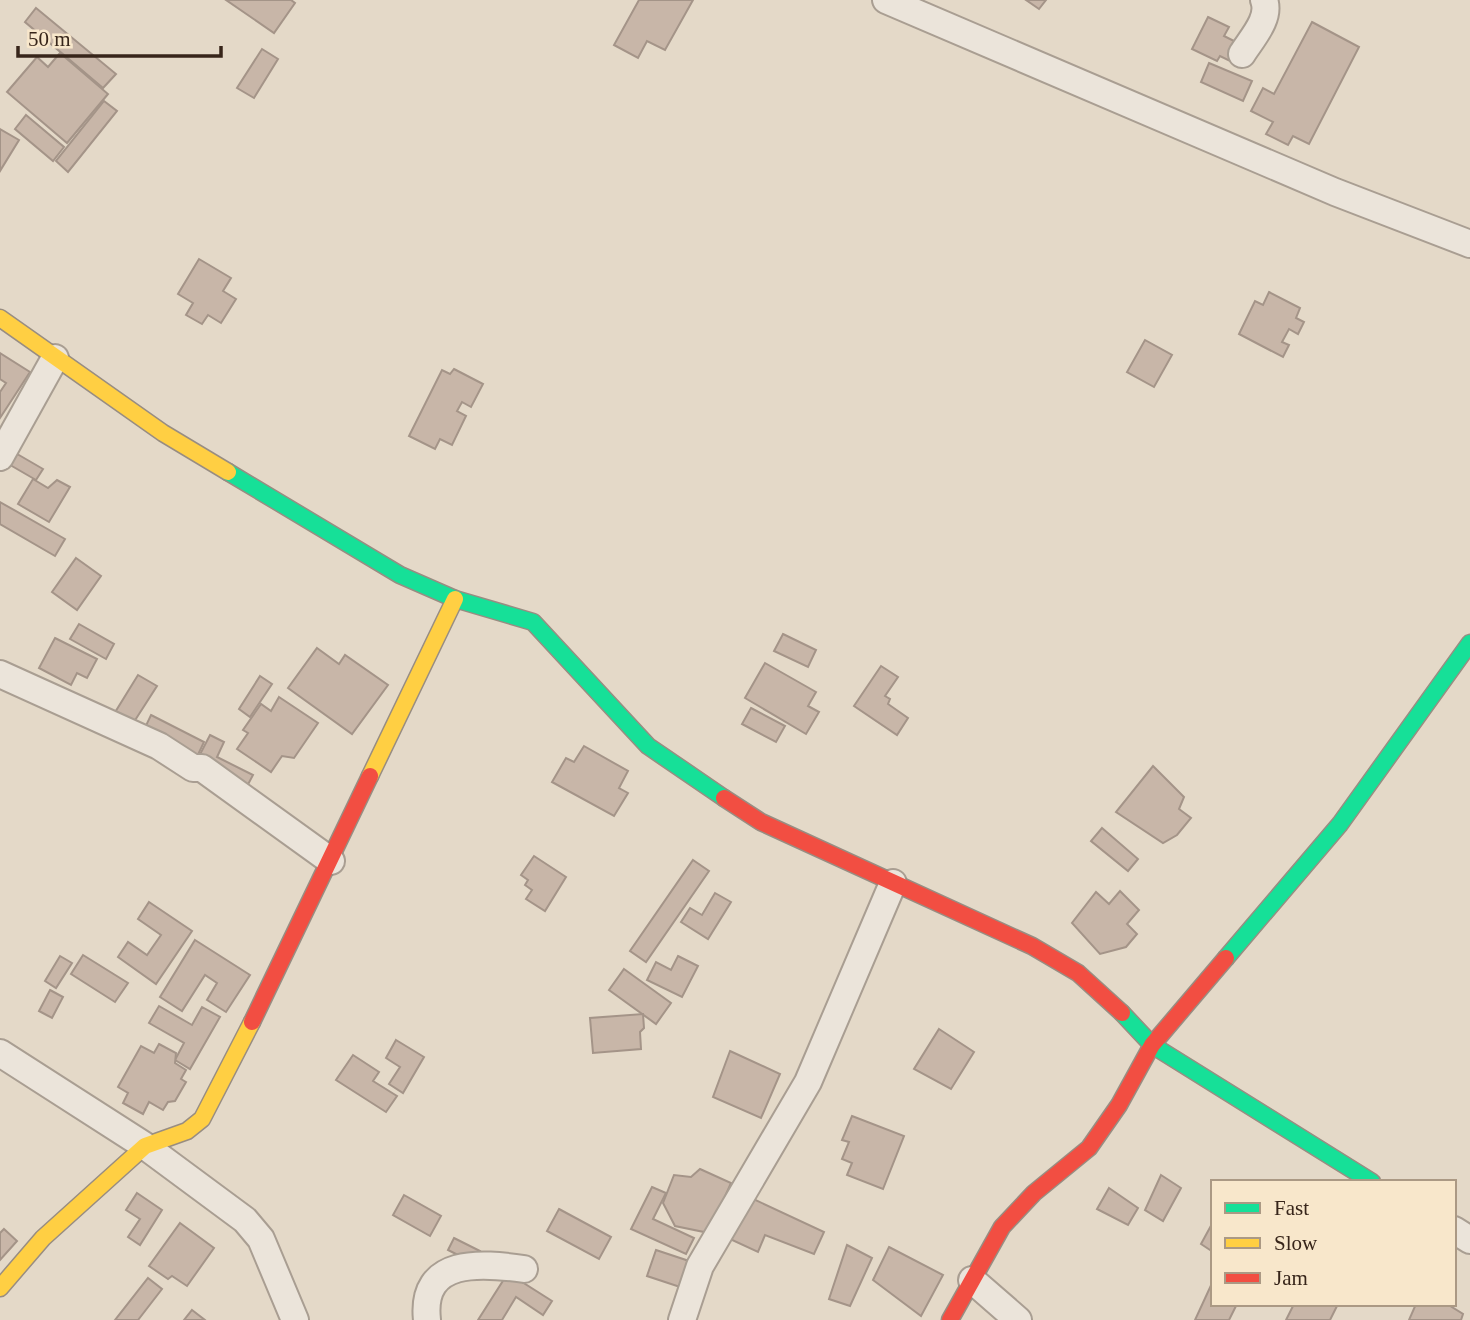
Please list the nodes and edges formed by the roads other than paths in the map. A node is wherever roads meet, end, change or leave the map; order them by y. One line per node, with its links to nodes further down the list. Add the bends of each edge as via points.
1 (886, 0): 4 (street)
2 (1264, 0): 3 (street, via 1265,18)
3 (1242, 54)
4 (1470, 244)
5 (0, 318): 6 (street)
6 (55, 358): 7 (street); 8 (street, via 163,433 400,575)
7 (0, 457)
8 (455, 599): 11 (street); 12 (street, via 533,622 648,746 685,773 761,822)
9 (1470, 643): 13 (street, via 1340,824)
10 (0, 674): 11 (street, via 159,746 193,768 202,768)
11 (331, 861): 15 (street, via 202,1119 187,1131)
12 (893, 883): 13 (street, via 1032,946 1078,974); 22 (street, via 808,1082 700,1266)
13 (1152, 1045): 16 (street); 18 (street, via 1089,1148 1034,1193 1002,1227)
14 (0, 1052): 15 (street)
15 (145, 1146): 19 (street, via 43,1238); 20 (street, via 245,1220 261,1239)
16 (1369, 1180)
17 (524, 1269): 21 (street, via 459,1266 446,1272 430,1295)
18 (972, 1280): 23 (street); 24 (street)
19 (0, 1288)
20 (295, 1320)
21 (427, 1320)
22 (682, 1320)
23 (950, 1320)
24 (1018, 1320)

